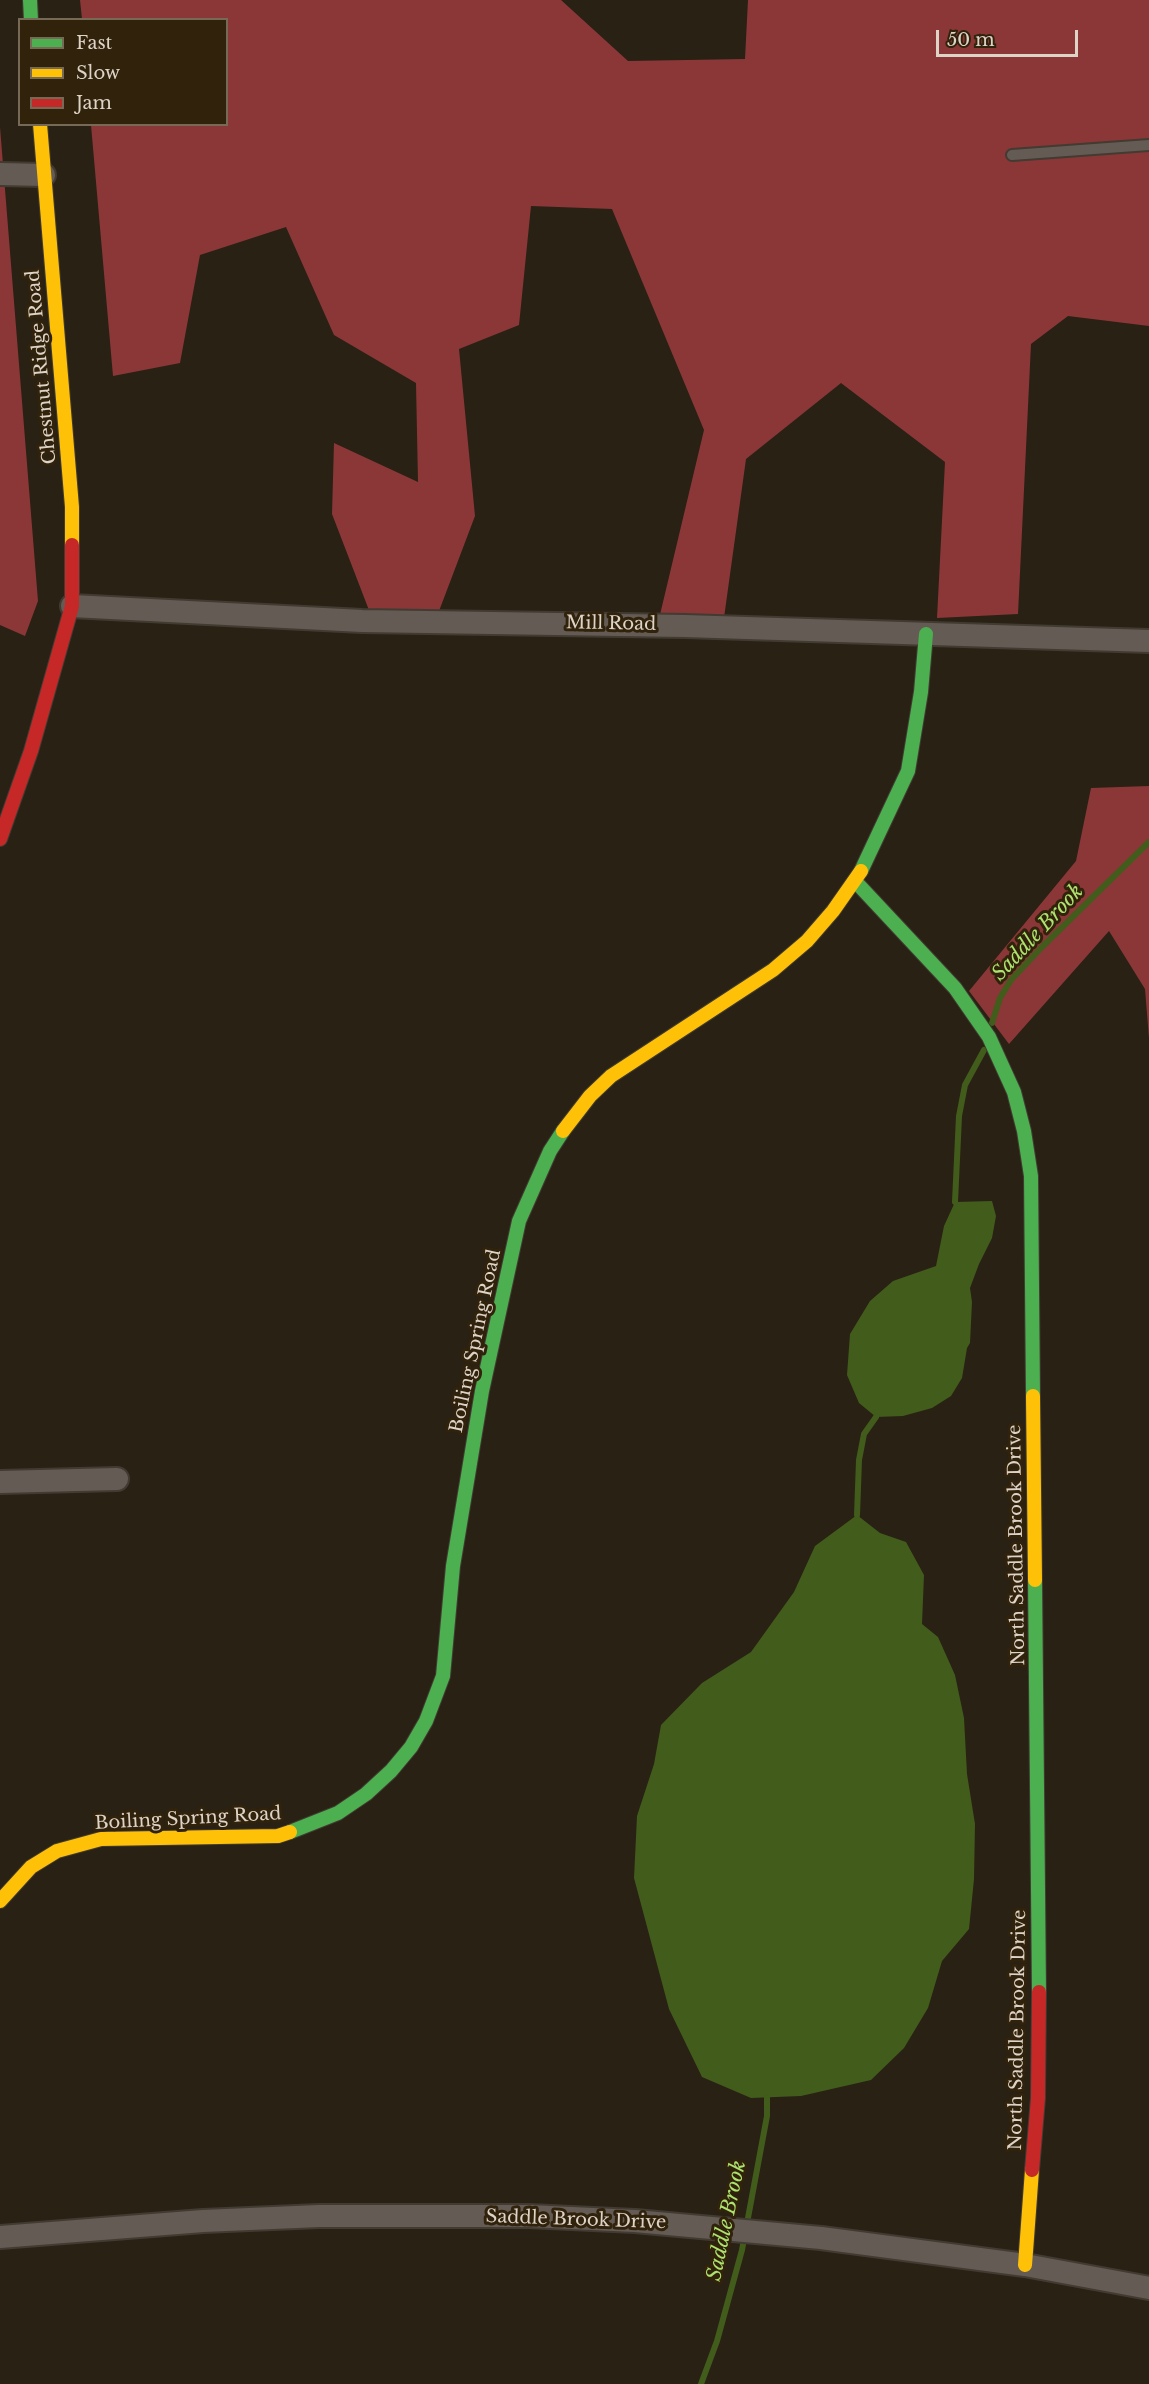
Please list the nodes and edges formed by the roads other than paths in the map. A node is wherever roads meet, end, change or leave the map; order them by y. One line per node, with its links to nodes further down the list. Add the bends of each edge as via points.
1 (30, 0): 2 (street)
2 (31, 18)
3 (40, 126): 7 (street, Chestnut Ridge Road)
4 (1149, 145): 5 (lane)
5 (1012, 155)
6 (0, 174): 7 (street)
7 (44, 175): 8 (street, Chestnut Ridge Road, via 72,507)
8 (72, 606): 9 (street, Mill Road, via 362,621); 11 (street, Chestnut Ridge Road, via 31,751)
9 (926, 634): 10 (street, Mill Road); 12 (street, Boiling Spring Road, via 908,771)
10 (1149, 640)
11 (0, 839)
12 (855, 881): 15 (street, Boiling Spring Road, via 807,941 773,970 611,1076 568,1122 550,1150 519,1221 482,1391 453,1566 443,1676 426,1721 391,1771 338,1813 278,1836 101,1839 57,1851 31,1867); 17 (street, North Saddle Brook Drive, via 955,988 988,1037 1014,1092 1031,1176 1039,2000 1038,2098)
13 (117, 1479): 14 (street)
14 (0, 1482)
15 (0, 1901)
16 (0, 2237): 17 (street, Saddle Brook Drive, via 319,2216 529,2216 767,2231)
17 (1025, 2265): 18 (street, Saddle Brook Drive)
18 (1149, 2288)

